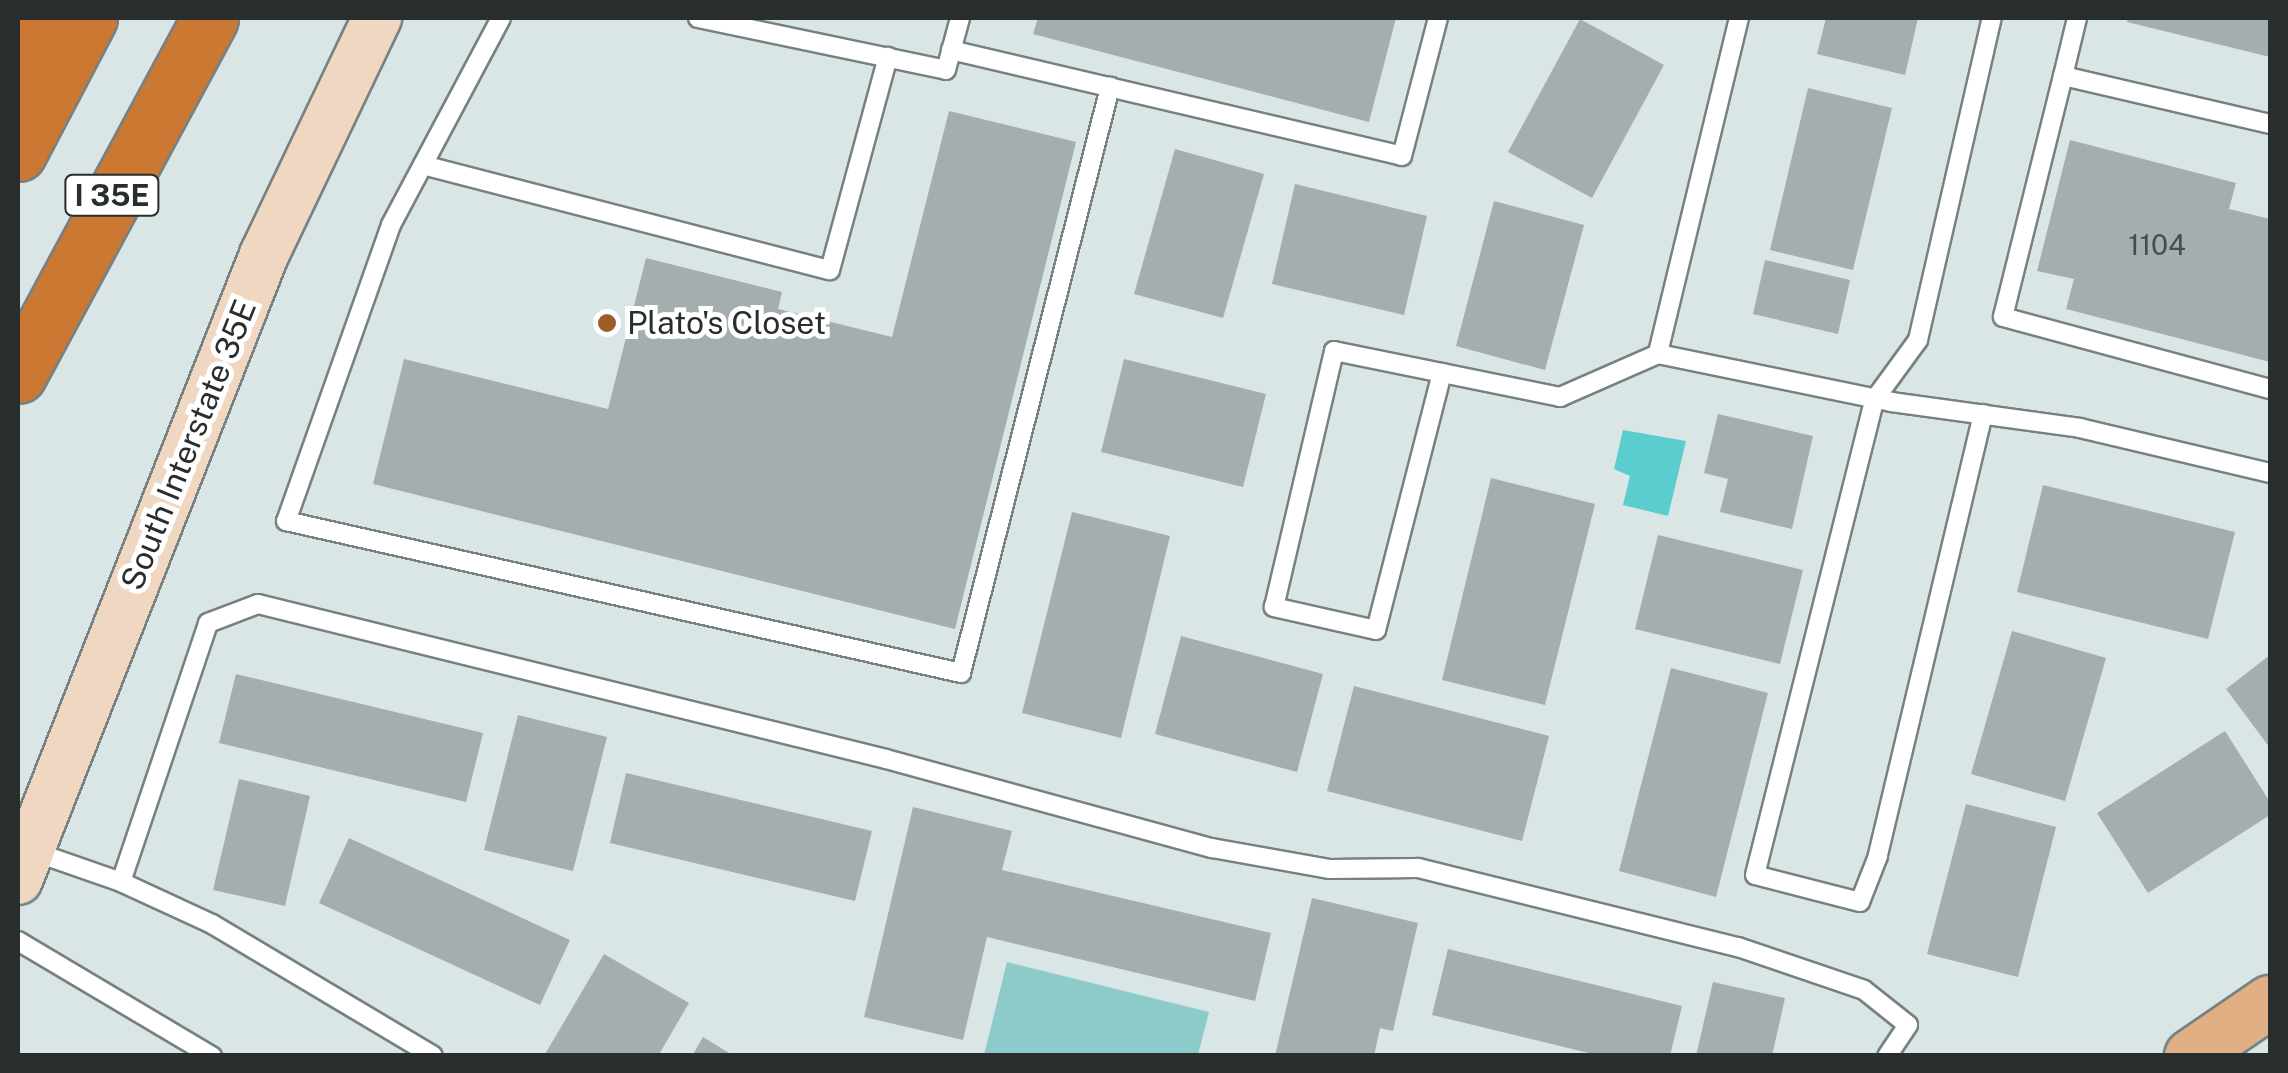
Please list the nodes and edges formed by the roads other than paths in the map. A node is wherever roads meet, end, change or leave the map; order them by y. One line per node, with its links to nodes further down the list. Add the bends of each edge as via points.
1 (34, 18): 15 (highway)
2 (89, 18): 18 (highway, I 35E)
3 (210, 18): 22 (highway, I 35E)
4 (377, 18): 27 (main road, South Interstate 35E, via 264,255)
5 (501, 18): 19 (lane)
6 (698, 18): 13 (lane)
7 (960, 18): 12 (lane)
8 (1438, 18): 16 (lane, via 1402,156)
9 (1739, 18): 20 (lane)
10 (1992, 18): 24 (lane, via 1918,340)
11 (2077, 18): 14 (lane)
12 (952, 50): 13 (lane, via 946,70); 16 (lane)
13 (888, 57): 19 (lane, via 830,270)
14 (2063, 76): 17 (lane); 23 (lane, via 2003,318)
15 (18, 82)
16 (1110, 87): 19 (lane, via 961,673 286,521 365,292)
17 (2270, 124)
18 (18, 153)
19 (422, 165)
20 (1658, 354): 21 (lane, via 1560,397); 24 (lane)
21 (1442, 373): 21 (lane, via 1334,351 1274,607 1376,630)
22 (18, 375)
23 (2270, 390)
24 (1876, 399): 25 (lane); 25 (lane, via 1755,875 1860,902 1878,856)
25 (1983, 414): 26 (lane, via 2080,428)
26 (2270, 473)
27 (23, 865): 28 (lane)
28 (120, 882): 32 (lane, via 212,924); 33 (lane, via 208,623 258,604 886,758 1212,848 1330,869 1418,868 1719,942 1864,990 1908,1025)
29 (18, 940): 31 (lane)
30 (2270, 1002): 34 (main road)
31 (212, 1056)
32 (433, 1056)
33 (1888, 1056)
34 (2192, 1056)

